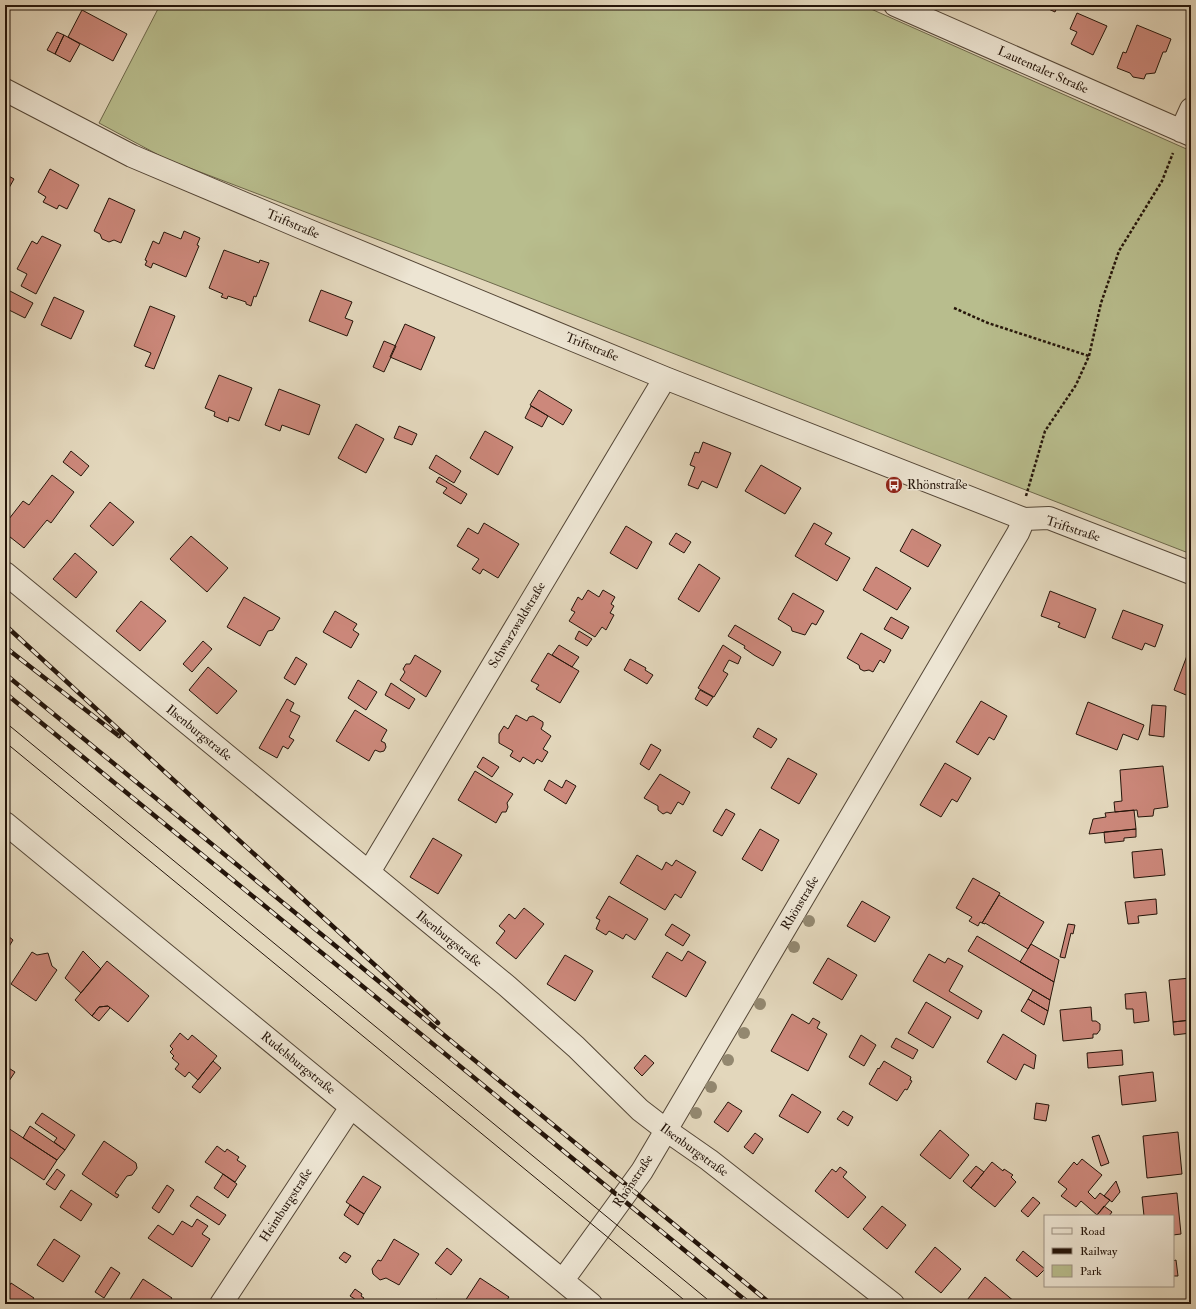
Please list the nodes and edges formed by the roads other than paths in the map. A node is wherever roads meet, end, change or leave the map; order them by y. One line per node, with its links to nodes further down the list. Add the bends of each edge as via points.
1 (895, 5): 4 (street, Lautentaler Straße)
2 (5, 90): 5 (street, Triftstraße, via 132,156)
3 (1191, 108): 4 (street)
4 (1186, 133)
5 (665, 378): 6 (street, Triftstraße); 10 (street, Schwarzwaldstraße)
6 (1024, 518): 8 (street, Triftstraße, via 1049,518); 12 (street, Rhönstraße, via 1014,540)
7 (5, 573): 10 (street, Ilsenburgstraße)
8 (1191, 573)
9 (5, 823): 11 (street, Rudelsburgstraße)
10 (369, 872): 12 (street, Ilsenburgstraße, via 507,986 576,1047 640,1110)
11 (351, 1107): 13 (street, Rudelsburgstraße); 15 (street, Heimburgstraße)
12 (666, 1130): 13 (street, Rhönstraße, via 642,1171); 16 (street, Ilsenburgstraße, via 709,1160)
13 (563, 1280): 14 (street, Rudelsburgstraße)
14 (583, 1301)
15 (221, 1304)
16 (893, 1304)

